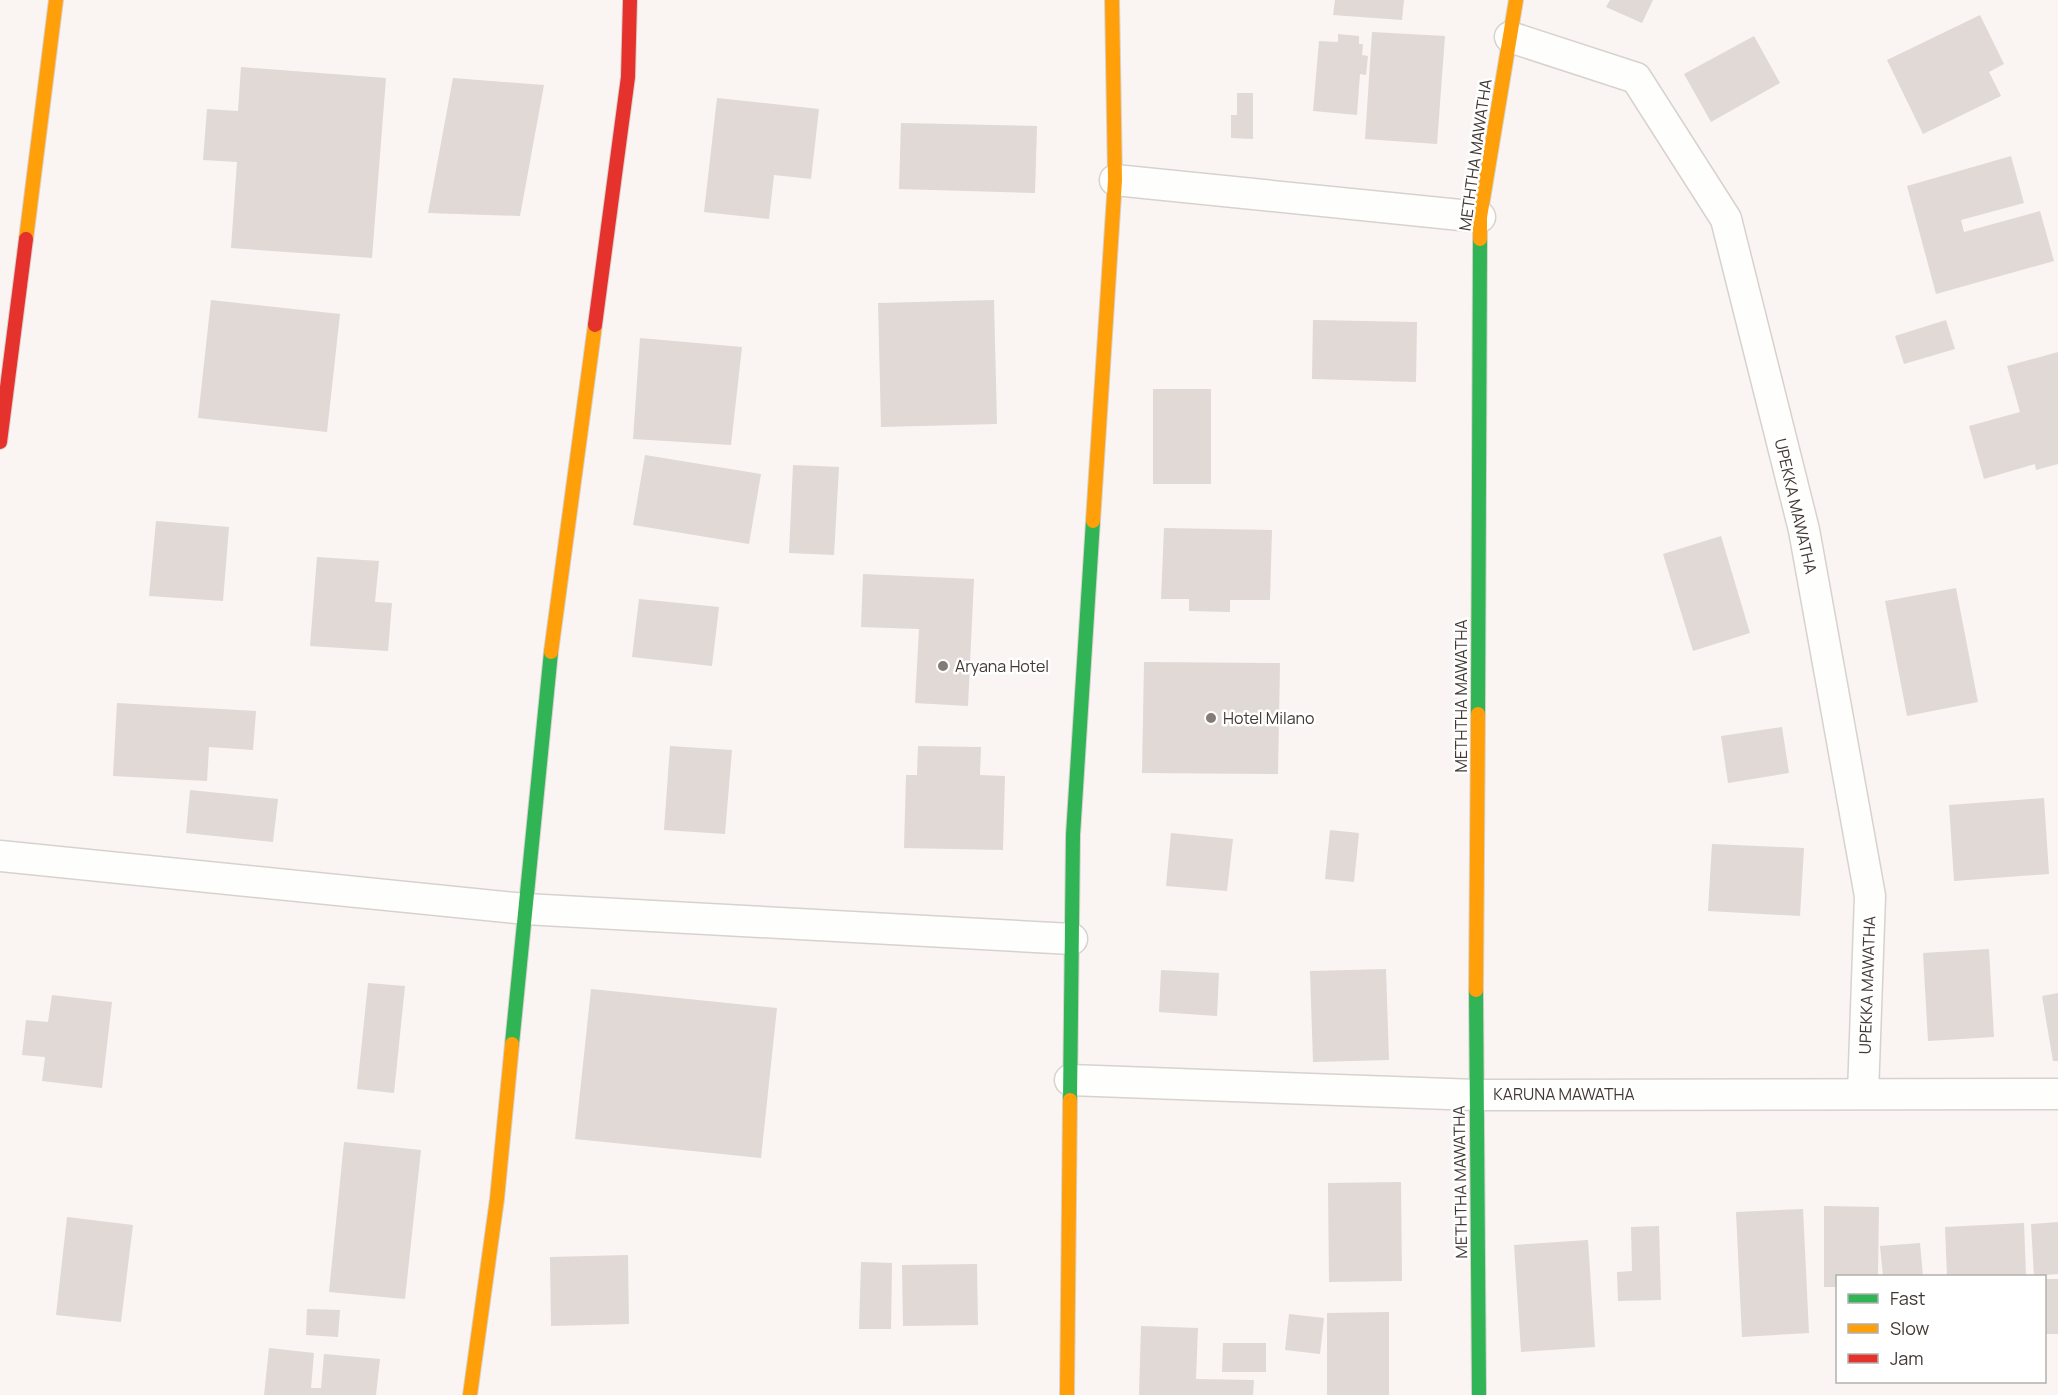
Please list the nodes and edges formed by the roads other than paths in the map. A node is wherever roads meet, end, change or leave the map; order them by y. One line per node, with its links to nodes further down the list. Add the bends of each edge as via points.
1 (56, 0): 8 (street)
2 (630, 0): 10 (street, via 628,77 547,678)
3 (1112, 0): 6 (street)
4 (1516, 0): 5 (street, METHTHA MAWATHA)
5 (1510, 37): 7 (street, METHTHA MAWATHA); 13 (street, UPEKKA MAWATHA, via 1636,78 1726,219 1804,530 1870,896)
6 (1115, 180): 7 (street); 11 (street, via 1073,835)
7 (1480, 217): 15 (street, METHTHA MAWATHA)
8 (0, 442)
9 (0, 856): 10 (street)
10 (525, 909): 11 (street); 16 (street, via 497,1199)
11 (1072, 939): 12 (street)
12 (1070, 1080): 15 (street, KARUNA MAWATHA); 17 (street)
13 (1863, 1094): 14 (street, KARUNA MAWATHA); 15 (street, KARUNA MAWATHA)
14 (2058, 1094)
15 (1476, 1095): 18 (street, METHTHA MAWATHA)
16 (470, 1395)
17 (1067, 1395)
18 (1479, 1395)

